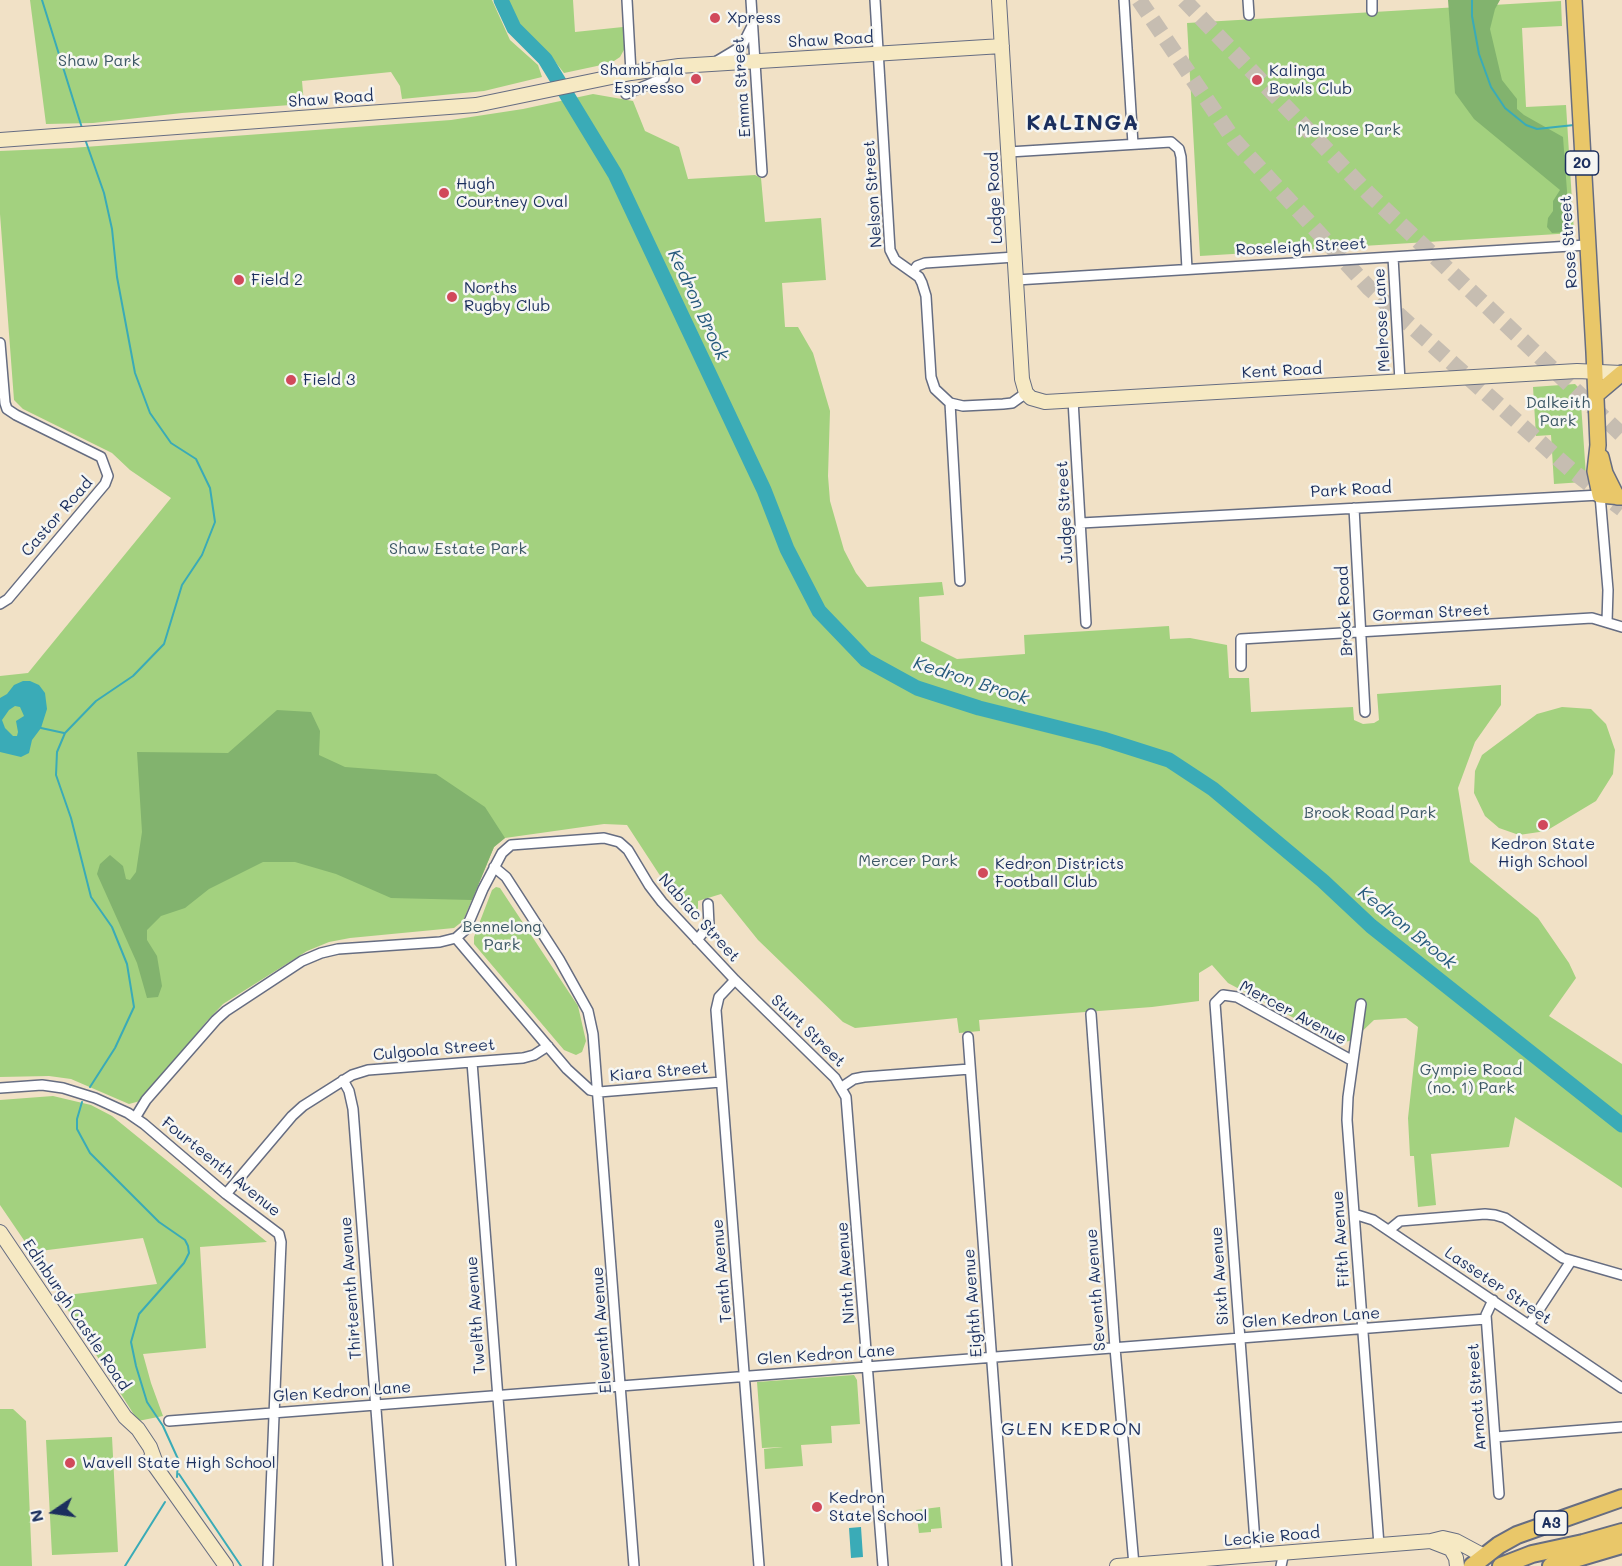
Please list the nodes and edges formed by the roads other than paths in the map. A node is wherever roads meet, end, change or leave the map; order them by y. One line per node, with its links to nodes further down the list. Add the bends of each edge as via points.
1 (627, 0): 17 (street)
2 (751, 0): 11 (street, Emma Street)
3 (876, 0): 13 (street, Nelson Street)
4 (999, 0): 12 (street, Lodge Road)
5 (1124, 0): 20 (street)
6 (1248, 0): 10 (street)
7 (1372, 0): 9 (street)
8 (1574, 0): 23 (main road, Rose Street / 20)
9 (1372, 11)
10 (1249, 15)
11 (753, 24): 14 (street, Emma Street); 15 (street, via 742,46)
12 (1002, 46): 13 (street, Shaw Road); 21 (street, Lodge Road)
13 (879, 54): 14 (street, Shaw Road); 27 (street, Nelson Street, via 890,250 894,260)
14 (755, 61): 15 (street, Shaw Road); 22 (street, Emma Street)
15 (712, 63): 16 (street, Shaw Road)
16 (662, 68): 17 (street, Shaw Road); 18 (street, via 664,78)
17 (632, 74): 19 (street, Shaw Road, via 476,105)
18 (626, 94)
19 (0, 140)
20 (1133, 144): 21 (street); 26 (street, via 1171,142 1179,149)
21 (1009, 152): 24 (street, Lodge Road)
22 (762, 172)
23 (1587, 244): 25 (street, Roseleigh Street); 30 (main road, Rose Street / 20)
24 (1015, 257): 27 (street, via 925,263); 28 (street, Lodge Road)
25 (1393, 257): 26 (street, Roseleigh Street); 32 (street, Melrose Lane)
26 (1187, 269): 28 (street, Roseleigh Street)
27 (912, 272): 36 (street, Nelson Street, via 925,289 931,377 935,389)
28 (1016, 280): 33 (street, Lodge Road)
29 (0, 343): 43 (street, Castor Road, via 9,411 101,457 108,474 105,484)
30 (1595, 371): 31 (street, Kent Road); 32 (street, Kent Road); 34 (main road, Rose Street / 20)
31 (1622, 373): 34 (main road)
32 (1400, 381): 35 (street, Kent Road)
33 (1026, 393): 35 (street, Kent Road, via 1045,402); 36 (street, via 1003,404)
34 (1596, 395): 37 (main road, Rose Street / 20)
35 (1073, 400): 41 (street, Judge Street)
36 (950, 404): 42 (street)
37 (1598, 446): 38 (main road, Rose Street / 20, via 1595,471); 39 (main road, Rose Street / 20, via 1605,473)
38 (1600, 495): 39 (main road, Park Road / 20); 40 (street, Park Road); 45 (street, Rose Street)
39 (1619, 497)
40 (1354, 508): 41 (street, Park Road); 47 (street, Brook Road)
41 (1081, 523): 44 (street, Judge Street)
42 (960, 581)
43 (0, 604)
44 (1086, 622)
45 (1607, 622): 46 (street, Gorman Street); 47 (street, Gorman Street, via 1592,618)
46 (1622, 627)
47 (1361, 632): 48 (street, Gorman Street, via 1240,639); 49 (street, Brook Road)
48 (1241, 666)
49 (1365, 712)
50 (494, 867): 52 (street, via 466,929); 53 (street, Nabiac Street, via 512,845 604,838 622,844 649,885); 67 (street, Eleventh Avenue, via 506,877 582,998 596,1048)
51 (708, 904): 53 (street, via 709,925)
52 (456, 938): 59 (street); 68 (street, via 338,949 302,961 221,1016 146,1100)
53 (697, 940): 54 (street, Nabiac Street)
54 (735, 980): 64 (street, Tenth Avenue, via 716,1006); 65 (street, Sturt Street)
55 (1220, 997): 60 (street, Mercer Avenue, via 1237,997); 79 (street, Sixth Avenue, via 1215,1003 1215,1014)
56 (1361, 1004): 60 (street, Fifth Avenue)
57 (1091, 1014): 80 (street, Seventh Avenue)
58 (968, 1037): 62 (street, Eighth Avenue)
59 (548, 1046): 61 (street, Culgoola Street, via 529,1057); 67 (street, via 579,1081)
60 (1353, 1061): 70 (street, Fifth Avenue, via 1347,1108)
61 (472, 1062): 63 (street, Culgoola Street, via 368,1070); 86 (street, Twelfth Avenue)
62 (970, 1069): 65 (street, Sturt Street, via 864,1077); 81 (street, Eighth Avenue)
63 (343, 1080): 69 (street, Culgoola Street, via 292,1116); 87 (street, Thirteenth Avenue, via 353,1109)
64 (722, 1082): 67 (street, Kiara Street); 83 (street, Tenth Avenue)
65 (842, 1087): 82 (street, Ninth Avenue, via 849,1112)
66 (0, 1088): 68 (street, Fourteenth Avenue, via 42,1085 71,1090)
67 (599, 1092): 84 (street, Eleventh Avenue)
68 (135, 1118): 69 (street, Fourteenth Avenue)
69 (226, 1194): 88 (street, Fourteenth Avenue, via 279,1234)
70 (1354, 1214): 71 (street, Lasseter Street, via 1370,1218); 78 (street, Fifth Avenue)
71 (1389, 1230): 73 (street, via 1400,1221 1495,1215); 75 (street, Lasseter Street)
72 (0, 1232): 102 (street, Edinburgh Castle Road, via 125,1417 143,1452 157,1466)
73 (1571, 1261): 74 (street); 77 (street)
74 (1622, 1275)
75 (1493, 1300): 76 (street, Arnott Street); 77 (street, Lasseter Street)
76 (1486, 1319): 78 (street, Glen Kedron Lane); 91 (street, Arnott Street)
77 (1528, 1325): 85 (street, Lasseter Street)
78 (1362, 1329): 79 (street, Glen Kedron Lane); 96 (street, Fifth Avenue)
79 (1239, 1338): 80 (street, Glen Kedron Lane); 98 (street, Sixth Avenue)
80 (1115, 1348): 81 (street, Glen Kedron Lane); 101 (street, Seventh Avenue)
81 (992, 1357): 82 (street, Glen Kedron Lane); 109 (street, Eighth Avenue)
82 (868, 1367): 83 (street, Glen Kedron Lane); 108 (street, Ninth Avenue)
83 (745, 1376): 84 (street, Glen Kedron Lane); 107 (street, Tenth Avenue)
84 (621, 1386): 86 (street, Glen Kedron Lane); 106 (street, Eleventh Avenue)
85 (1622, 1388)
86 (497, 1395): 87 (street, Glen Kedron Lane); 105 (street, Twelfth Avenue)
87 (375, 1404): 88 (street, Glen Kedron Lane); 104 (street, Thirteenth Avenue)
88 (274, 1412): 89 (street, Glen Kedron Lane); 103 (street, Fourteenth Avenue)
89 (169, 1421)
90 (1622, 1427): 91 (street)
91 (1495, 1437): 92 (street, Arnott Street)
92 (1499, 1494)
93 (1622, 1498): 100 (highway, A3, via 1517,1535)
94 (1622, 1532): 112 (highway, via 1532,1554)
95 (1431, 1541): 96 (street, Leckie Road); 100 (street, Leckie Road, via 1450,1539); 111 (street, via 1451,1549)
96 (1379, 1545): 99 (street, Leckie Road)
97 (1622, 1545): 113 (highway)
98 (1256, 1554): 99 (street, Leckie Road); 101 (street, Leckie Road)
99 (1282, 1559)
100 (1478, 1561)
101 (1134, 1565): 110 (street, Leckie Road)
102 (225, 1566)
103 (268, 1566)
104 (388, 1566)
105 (510, 1566)
106 (634, 1566)
107 (759, 1566)
108 (883, 1566)
109 (1007, 1566)
110 (1117, 1566)
111 (1457, 1566)
112 (1501, 1566)
113 (1551, 1566)

